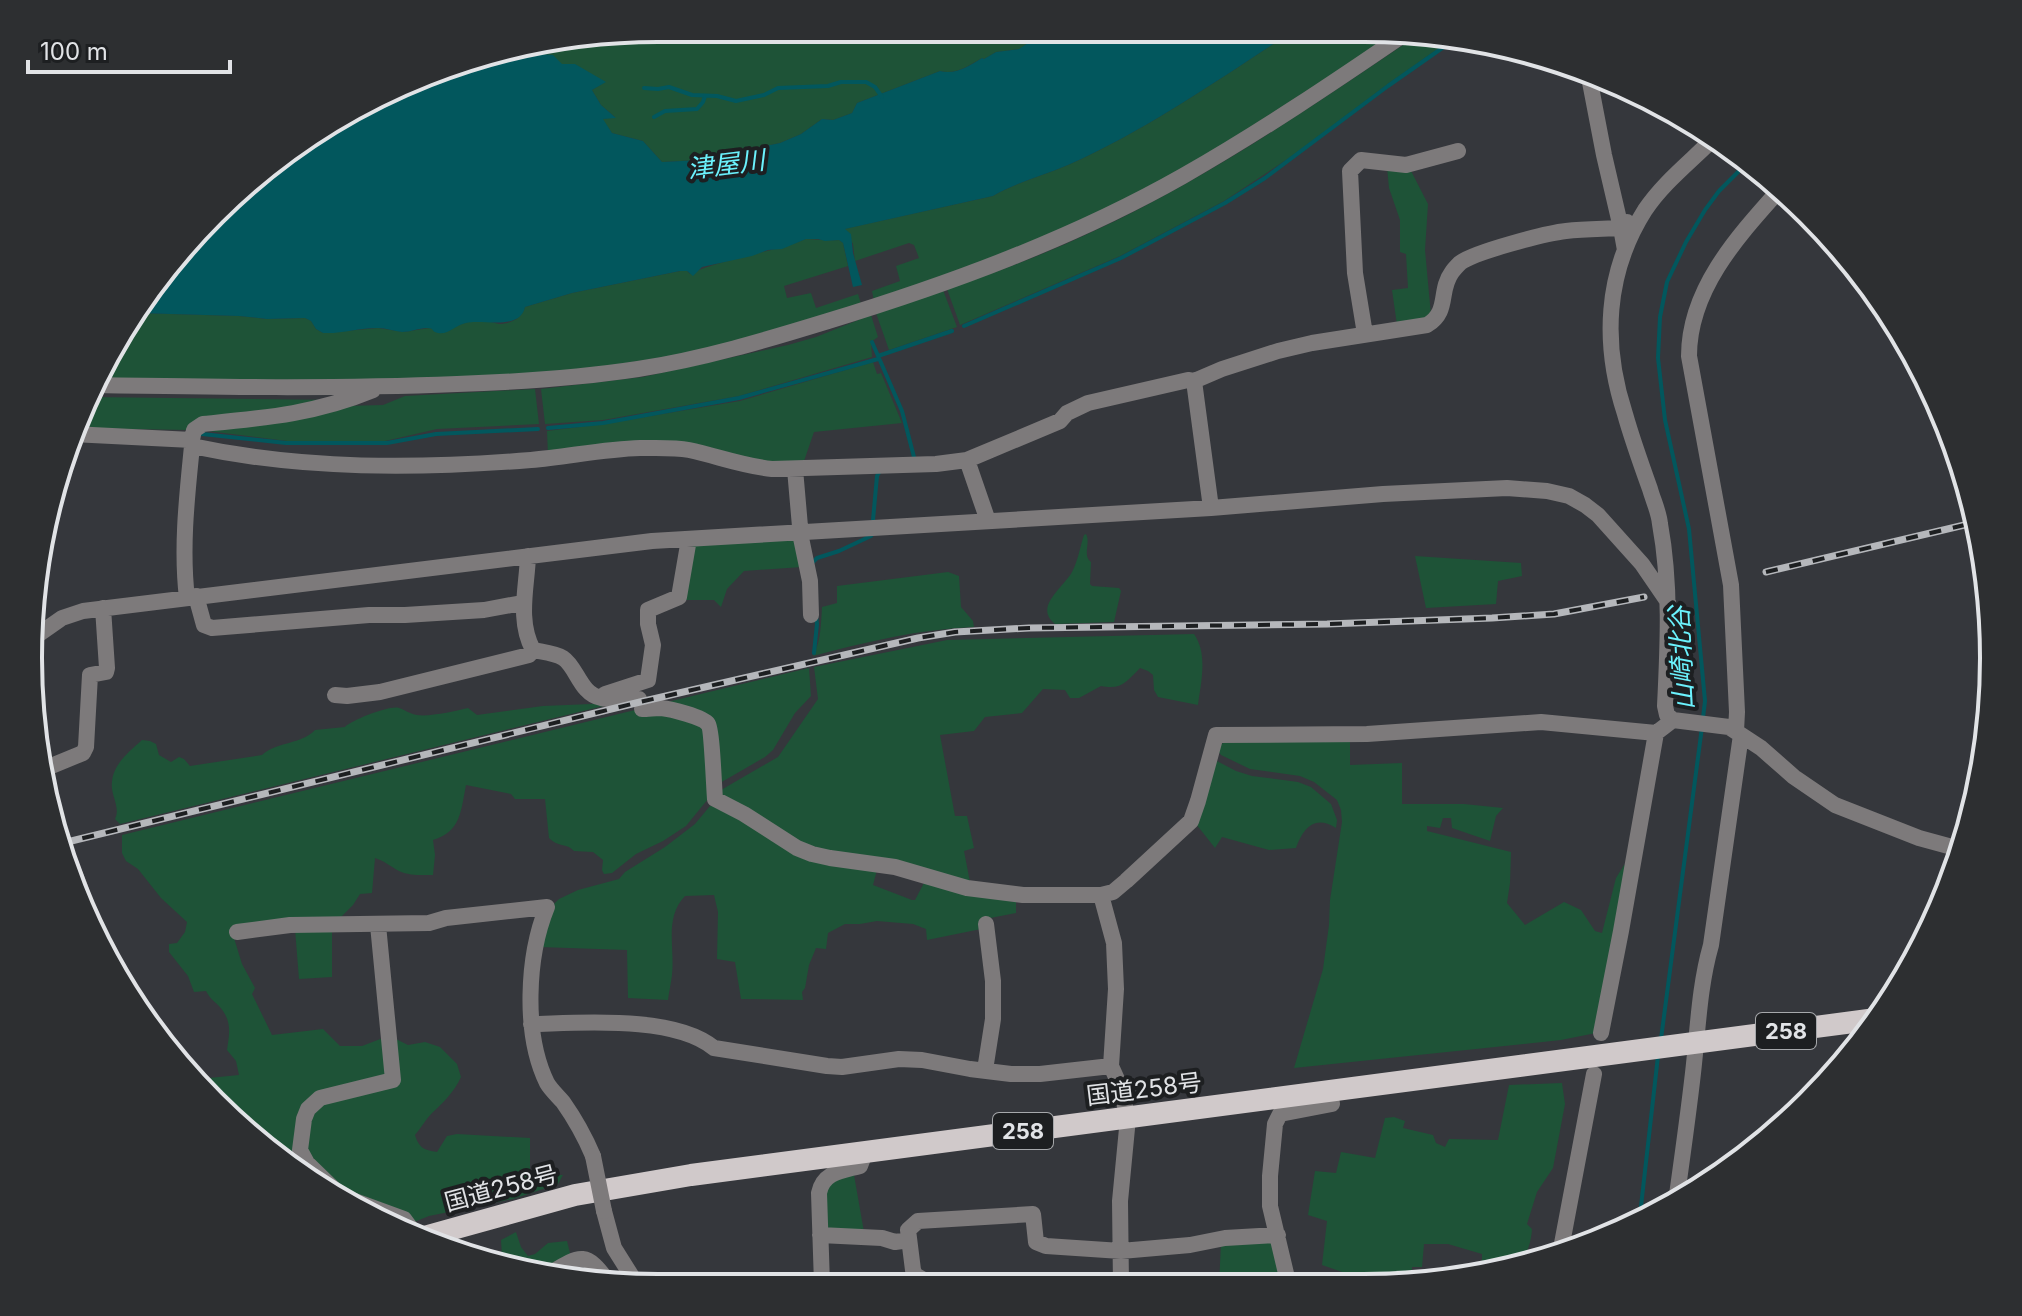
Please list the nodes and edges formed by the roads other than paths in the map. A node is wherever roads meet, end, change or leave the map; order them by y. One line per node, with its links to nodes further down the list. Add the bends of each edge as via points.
1 (1392, 43): 12 (street, via 1283,117 1180,177 1090,223 943,283 754,343 639,369 537,381)
2 (1591, 86): 7 (street)
3 (1706, 146): 6 (street)
4 (1458, 151): 9 (street, via 1406,165 1361,160 1350,171 1355,273)
5 (1772, 197): 32 (street, via 1715,270 1689,339 1731,585)
6 (1646, 209): 7 (street); 8 (street)
7 (1621, 228): 8 (street); 9 (street, via 1562,231 1475,256 1450,274 1435,320)
8 (1625, 250): 23 (street, via 1613,290 1610,339 1623,411 1660,522)
9 (1365, 334): 10 (street, via 1278,351)
10 (1194, 381): 15 (street, via 1088,403 1060,421); 17 (street)
11 (106, 385): 12 (street)
12 (380, 388): 14 (street, via 284,416 203,424 194,430)
13 (84, 435): 14 (street)
14 (192, 443): 16 (street, via 237,456 347,466 457,466 639,448 687,450 759,468); 22 (street, via 184,573)
15 (967, 460): 16 (street); 18 (street)
16 (795, 469): 19 (street)
17 (1211, 508): 18 (street); 23 (street, via 1383,494 1547,491 1569,496 1598,515)
18 (988, 521): 19 (street)
19 (801, 532): 20 (street); 26 (street)
20 (689, 539): 21 (street); 30 (street, via 679,597 648,610 653,645 648,680)
21 (528, 556): 22 (street); 24 (street)
22 (192, 597): 24 (street, via 204,625 212,628); 25 (street)
23 (1668, 602): 31 (street, via 1665,706)
24 (522, 603): 28 (street)
25 (103, 608): 27 (street, via 71,614); 34 (street, via 107,668 90,675 86,747)
26 (811, 615)
27 (43, 632)
28 (533, 650): 29 (street, via 380,692); 30 (street, via 561,657 578,681)
29 (335, 695)
30 (601, 698): 36 (street, via 708,723 715,799 797,848 967,888 1023,895)
31 (1673, 720): 32 (street); 33 (street)
32 (1735, 731): 35 (street, via 1835,805); 43 (street, via 1711,945)
33 (1656, 733): 36 (street, via 1541,722 1367,734 1216,735 1191,821 1113,892); 42 (street)
34 (52, 766)
35 (1950, 846)
36 (1101, 895): 44 (street, via 1114,943)
37 (986, 924): 45 (street, via 993,1019)
38 (378, 925): 39 (street, via 290,925); 41 (street, via 547,907 532,974); 50 (street, via 393,1080 320,1098 308,1109 300,1150)
39 (237, 932)
40 (1861, 1021): 43 (highway, 国道258号 / 258)
41 (531, 1024): 45 (street, via 668,1028 714,1048 827,1066 899,1059); 60 (street, bridge, via 548,1086 584,1134 593,1156 614,1248)
42 (1601, 1033)
43 (1690, 1044): 47 (highway, 国道258号 / 258); 51 (street)
44 (1111, 1066): 45 (street, via 1040,1074); 48 (street)
45 (985, 1070)
46 (1594, 1074): 56 (street)
47 (1330, 1091): 48 (highway, 国道258号 / 258); 54 (street, via 1332,1104 1280,1114 1275,1124 1270,1206)
48 (1128, 1118): 49 (highway, 国道258号 / 258); 57 (street)
49 (865, 1153): 52 (highway, 国道258号 / 258, via 575,1195); 53 (street, via 860,1166 831,1173 820,1184)
50 (310, 1166)
51 (1677, 1188)
52 (438, 1233)
53 (820, 1235): 55 (street); 61 (street)
54 (1278, 1235): 57 (street); 64 (street)
55 (909, 1240): 57 (street, via 908,1230 918,1221 1033,1214 1036,1242); 62 (street)
56 (1562, 1241)
57 (1121, 1251): 63 (street)
58 (562, 1266): 59 (street, via 587,1259)
59 (601, 1271)
60 (630, 1273)
61 (822, 1274)
62 (915, 1274)
63 (1121, 1274)
64 (1286, 1274)

